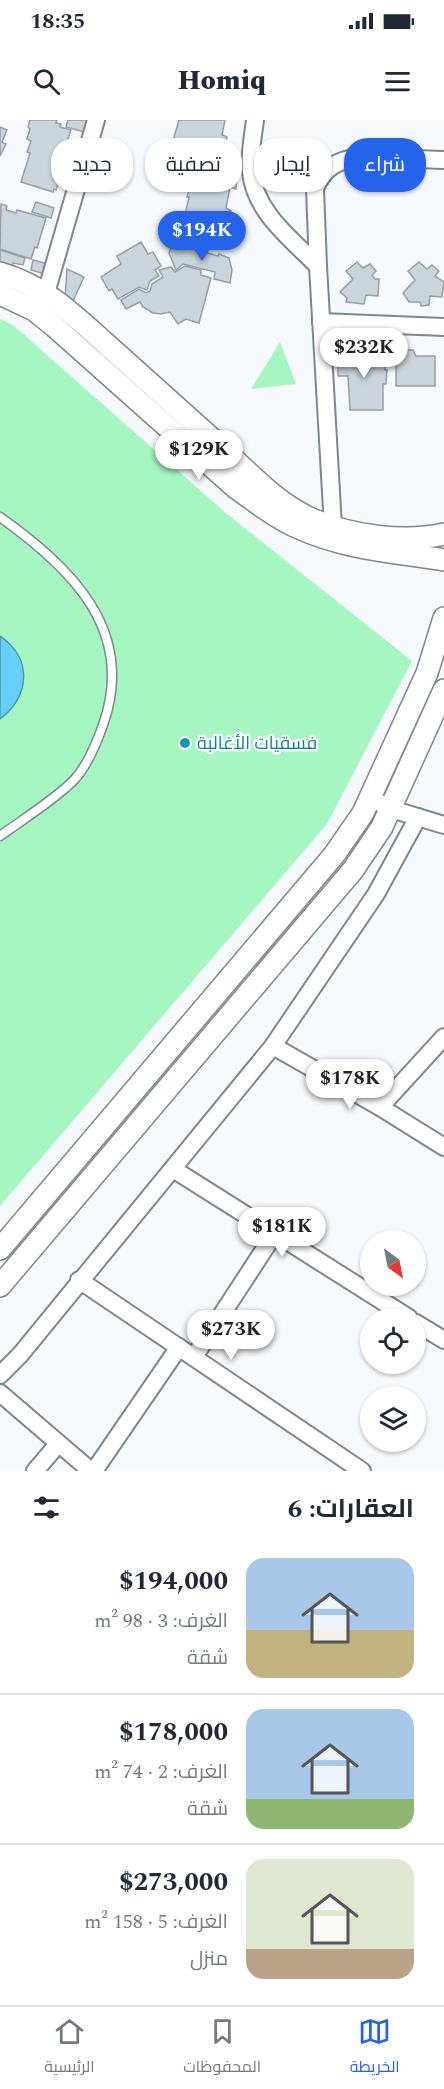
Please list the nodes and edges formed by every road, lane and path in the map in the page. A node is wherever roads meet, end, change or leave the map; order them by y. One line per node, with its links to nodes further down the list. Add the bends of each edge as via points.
1 (96, 120): 7 (street)
2 (255, 120): 4 (street, via 251,170 260,202)
3 (444, 160): 4 (street, via 359,157 334,164 319,178 315,189)
4 (318, 266): 8 (street)
5 (0, 273): 7 (street, via 24,282)
6 (0, 294): 7 (street)
7 (40, 302): 11 (street, via 71,312 273,493 295,510); 13 (street, via 236,488 269,511 298,528 333,541)
8 (321, 322): 9 (street); 11 (street)
9 (444, 327)
10 (0, 517): 20 (lane, via 46,551 86,596 104,630 112,669 108,712 97,743 74,780)
11 (333, 527): 12 (street, via 408,538)
12 (444, 534)
13 (444, 560)
14 (444, 618): 16 (street, via 427,673)
15 (444, 690): 17 (street)
16 (370, 798): 17 (street); 27 (street, via 334,855)
17 (391, 809): 18 (street); 29 (street, via 353,870)
18 (418, 817): 19 (street); 22 (street, via 376,894)
19 (444, 825)
20 (0, 836)
21 (443, 1041): 23 (street)
22 (273, 1046): 23 (street); 25 (street)
23 (380, 1107): 24 (street)
24 (444, 1147)
25 (173, 1169): 26 (street); 28 (street)
26 (274, 1233): 30 (street); 34 (street)
27 (0, 1249)
28 (79, 1280): 33 (street); 35 (street)
29 (0, 1286)
30 (393, 1308)
31 (426, 1329): 32 (street)
32 (444, 1340)
33 (179, 1347): 34 (street); 39 (street)
34 (194, 1357): 40 (street)
35 (0, 1375)
36 (0, 1393): 37 (street)
37 (58, 1444): 38 (street); 39 (street)
38 (35, 1471)
39 (93, 1471)
40 (362, 1471)

